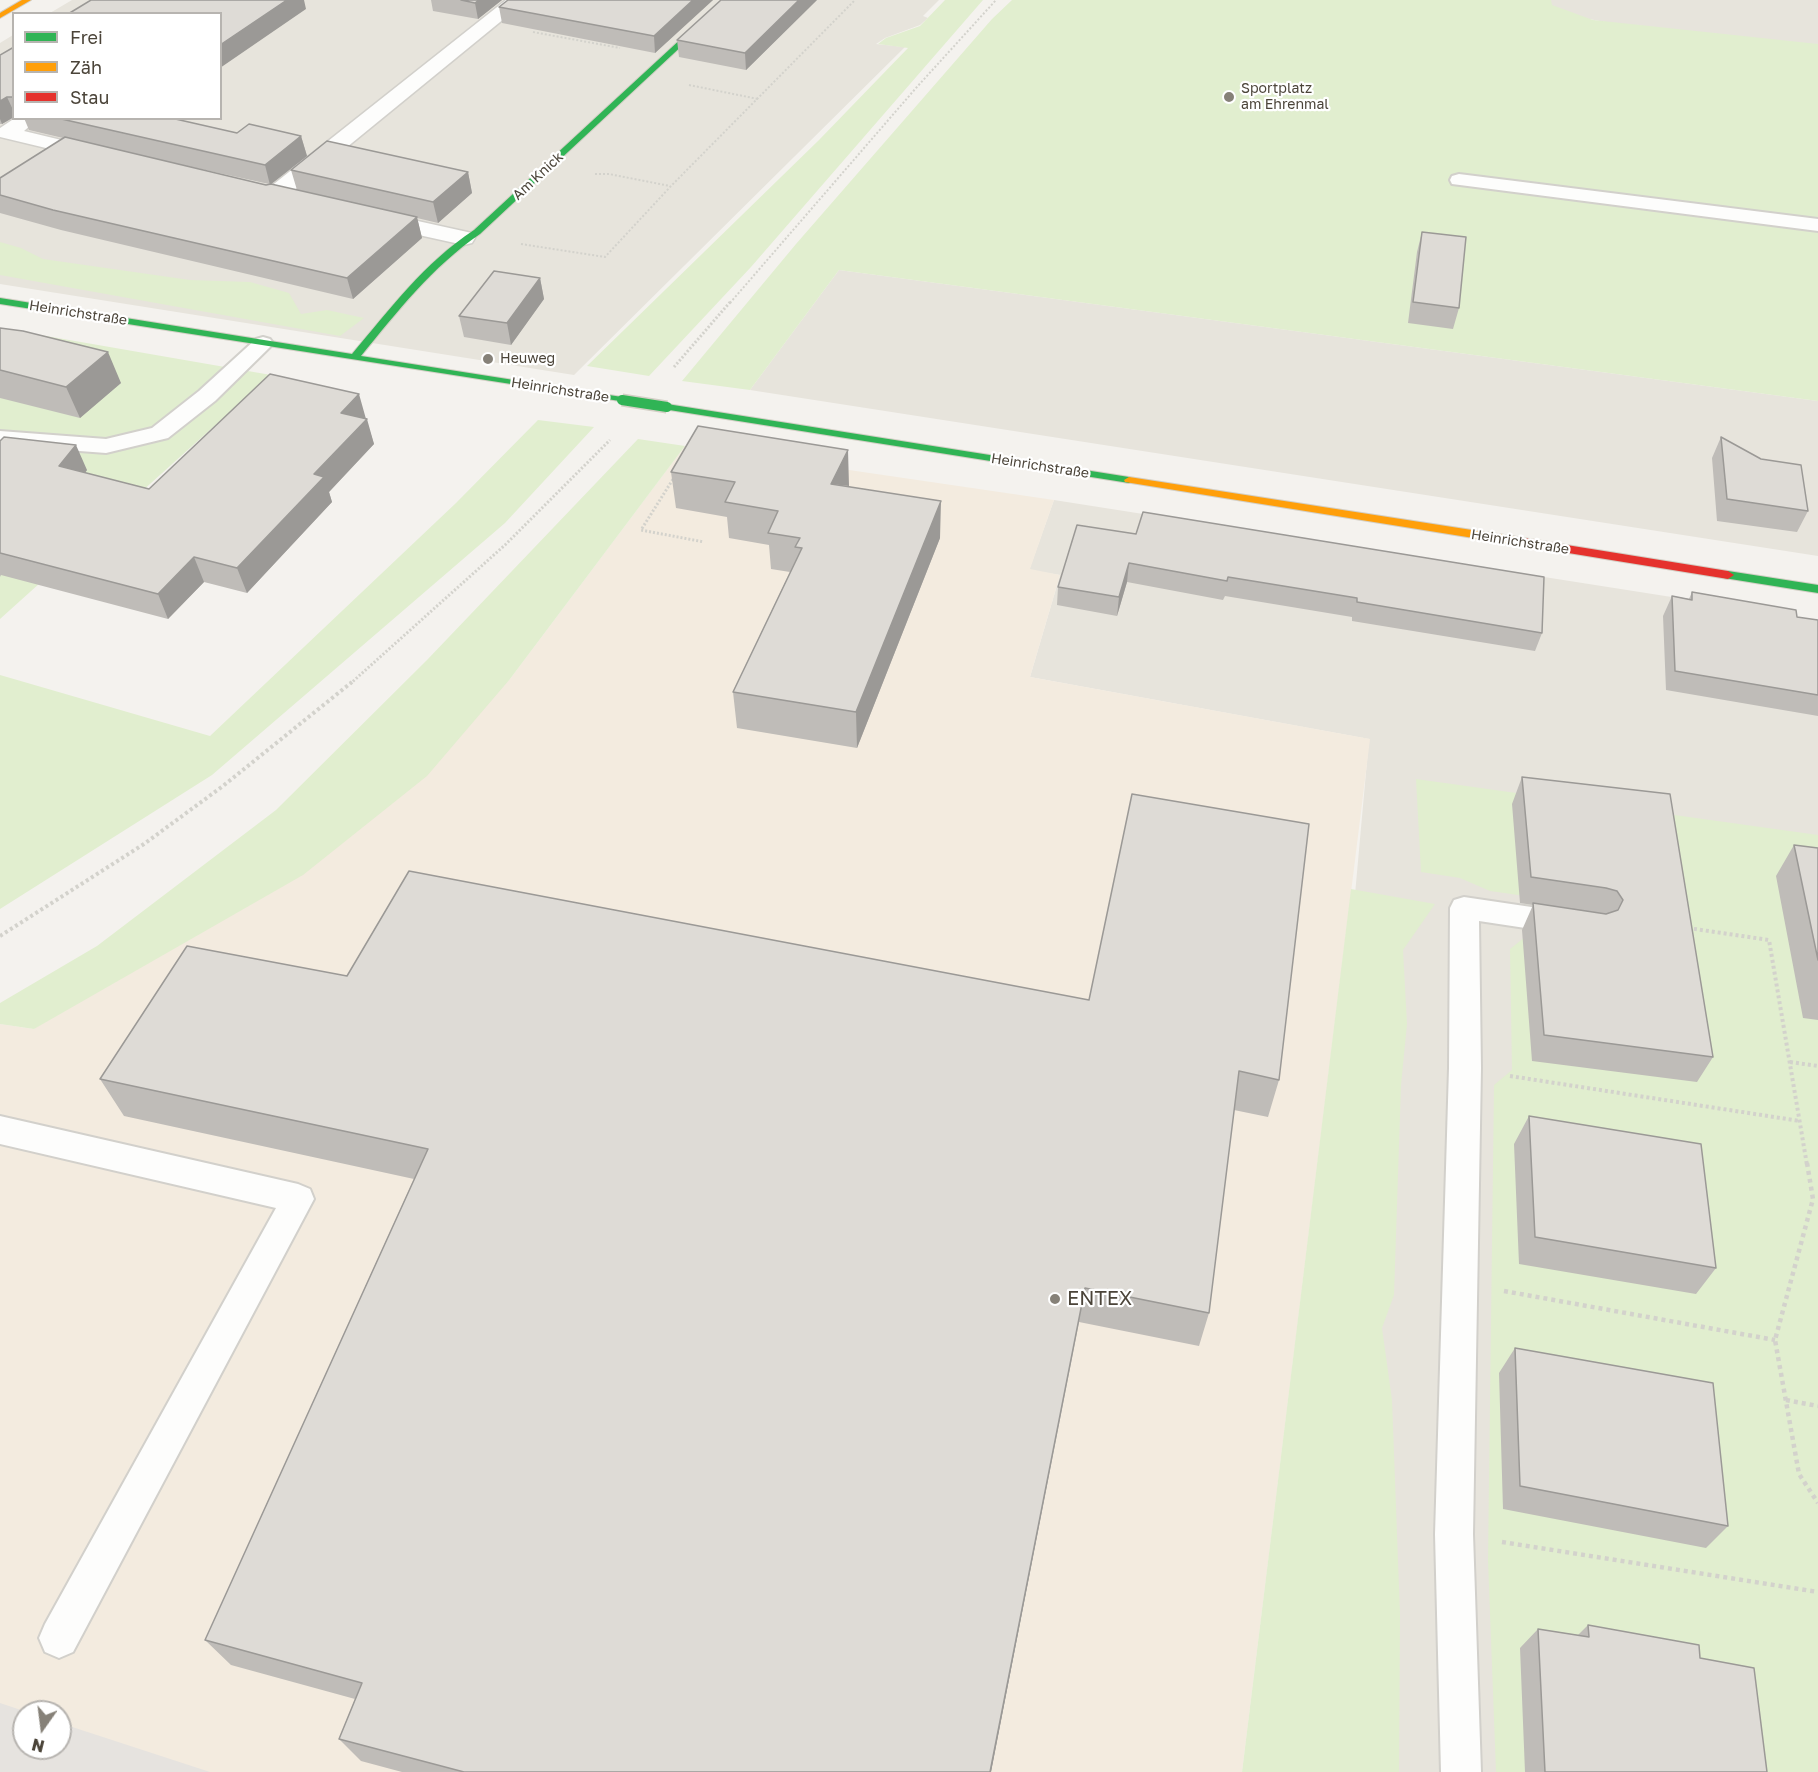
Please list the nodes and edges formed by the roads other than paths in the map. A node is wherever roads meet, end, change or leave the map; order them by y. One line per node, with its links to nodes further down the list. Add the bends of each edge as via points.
1 (27, 0): 4 (street)
2 (518, 0): 9 (street)
3 (727, 0): 13 (street, Am Knick, via 477,232)
4 (0, 16)
5 (27, 120): 6 (street, via 7,133)
6 (113, 158)
7 (1459, 180): 12 (lane)
8 (250, 190): 9 (street)
9 (273, 196): 10 (street)
10 (296, 201)
11 (352, 213): 13 (street)
12 (1818, 225)
13 (464, 238): 16 (street, Am Knick, via 417,284)
14 (0, 301): 15 (street, Heinrichstraße)
15 (263, 343): 16 (street, Heinrichstraße); 17 (lane, via 207,396 160,433 106,446)
16 (355, 357): 18 (street, Heinrichstraße, bridge)
17 (0, 438)
18 (1818, 589)
19 (1593, 927): 22 (lane, via 1464,908 1465,1068 1454,1534)
20 (0, 1130): 21 (lane, via 298,1199)
21 (59, 1638)
22 (1461, 1772)

